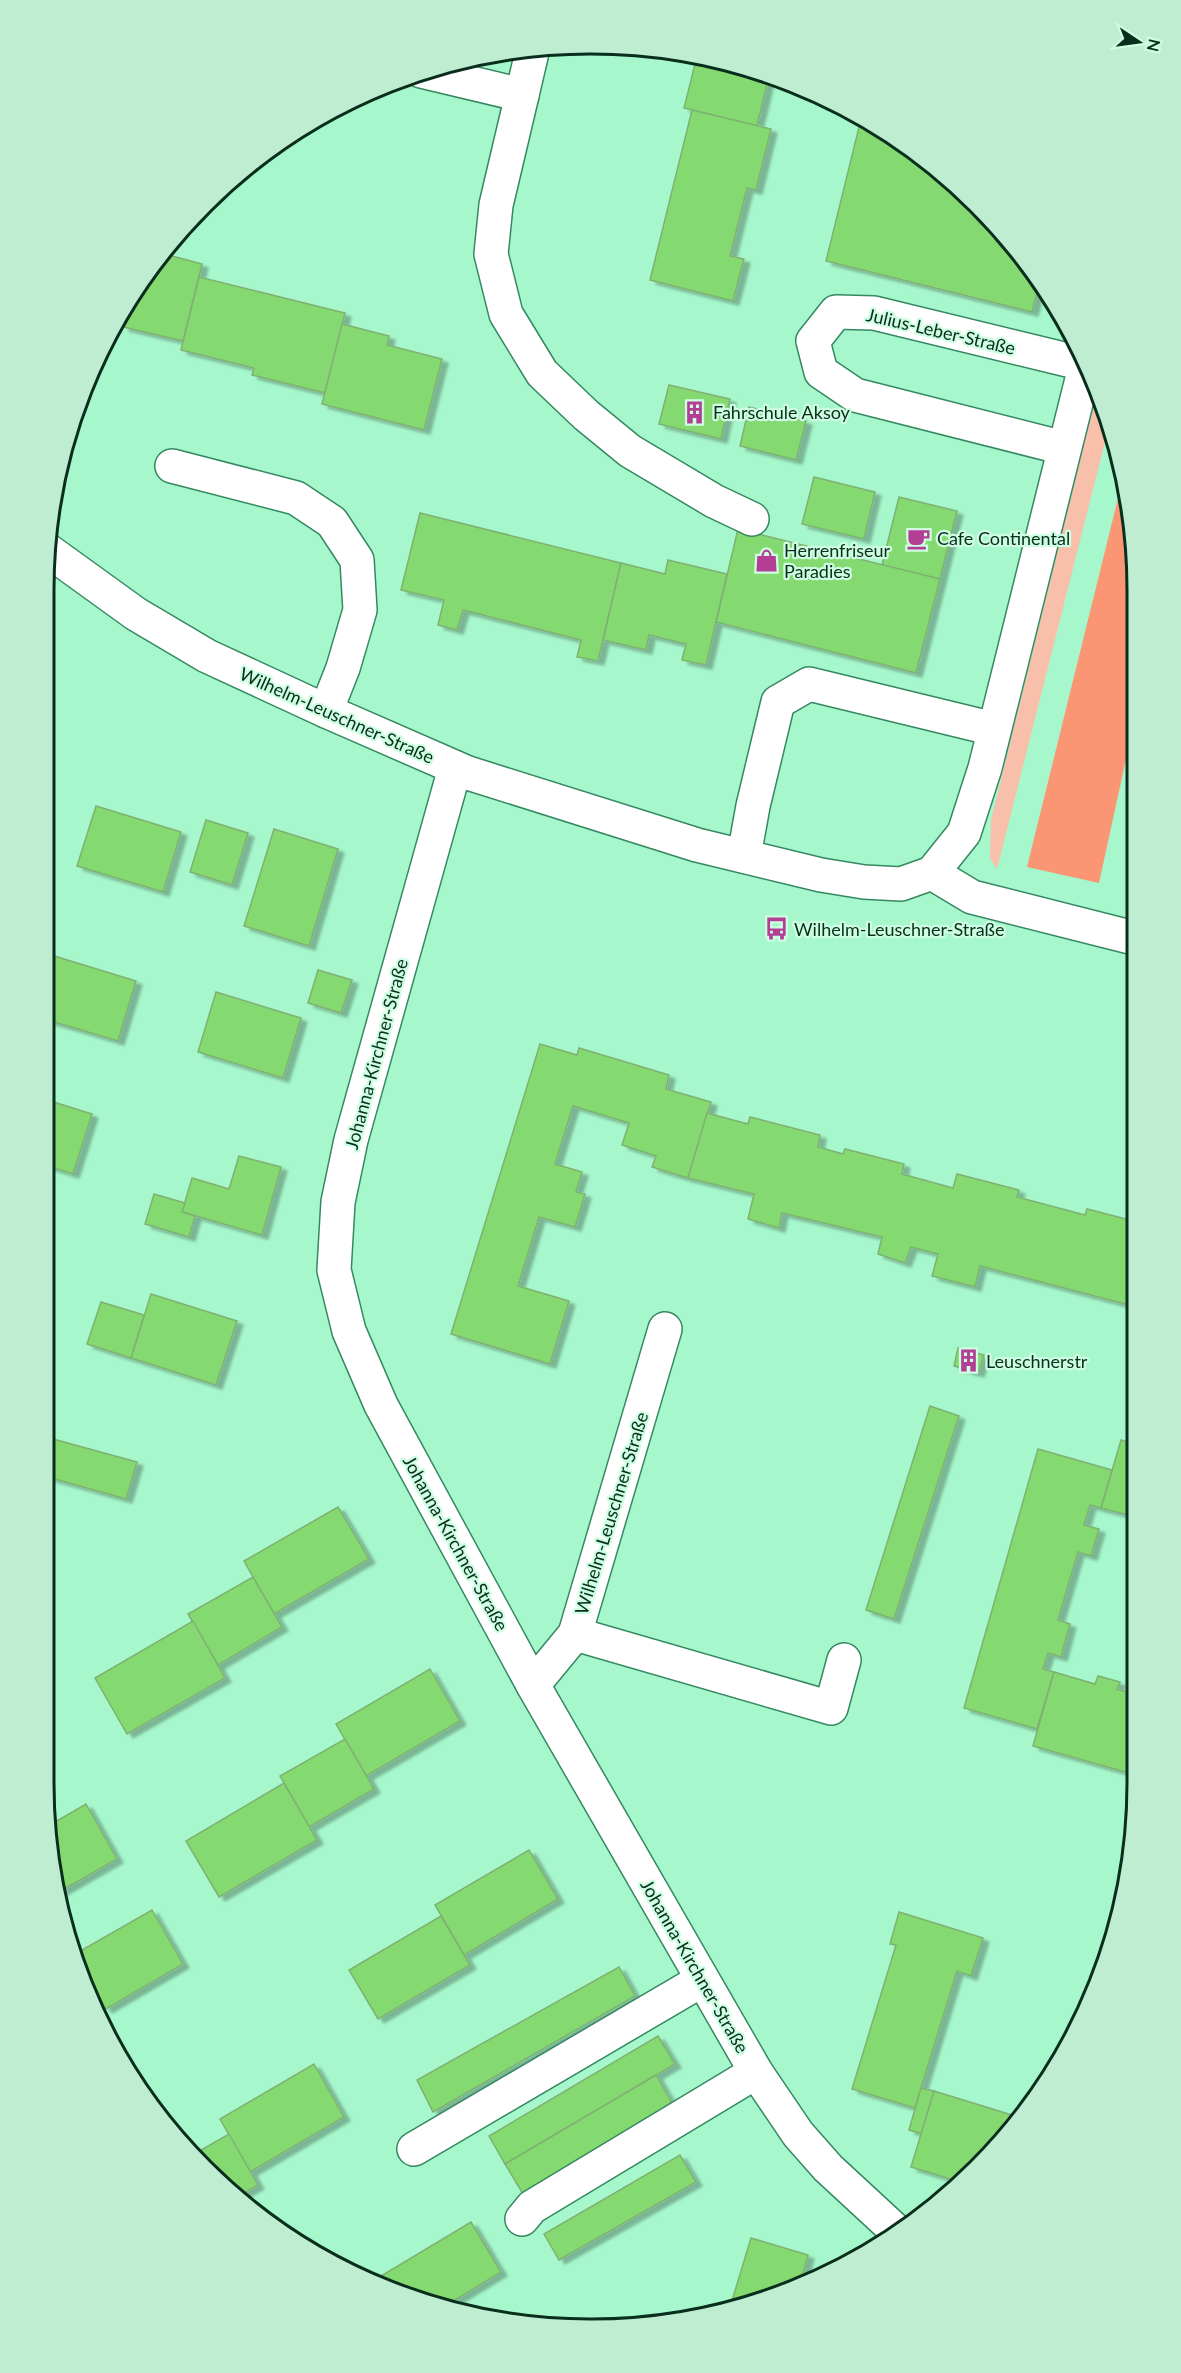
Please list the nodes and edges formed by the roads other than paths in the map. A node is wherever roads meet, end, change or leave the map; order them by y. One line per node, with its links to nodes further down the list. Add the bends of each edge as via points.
1 (531, 58): 3 (street)
2 (440, 76): 3 (street)
3 (522, 95): 8 (street, via 496,205 491,254 506,314 542,373 586,415 640,457)
4 (1077, 364): 6 (street, Julius-Leber-Straße, via 874,313 836,312 813,341 821,372 855,395)
5 (1082, 375): 6 (street)
6 (1064, 448): 11 (street)
7 (172, 466): 10 (street, via 296,498 332,522 357,560 360,610)
8 (752, 519)
9 (55, 555): 10 (street, Wilhelm-Leuschner-Straße, via 136,614 207,656)
10 (326, 711): 12 (street, Wilhelm-Leuschner-Straße)
11 (994, 729): 13 (street, via 809,684 778,702); 14 (street, via 964,833)
12 (455, 768): 13 (street, Wilhelm-Leuschner-Straße, via 697,845); 19 (street, Johanna-Kirchner-Straße, via 351,1140 338,1202 334,1270 349,1331 381,1405)
13 (744, 856): 14 (street, Wilhelm-Leuschner-Straße, via 864,882 901,884)
14 (932, 873): 15 (street, via 972,897)
15 (1127, 936)
16 (665, 1329): 17 (street, Wilhelm-Leuschner-Straße)
17 (575, 1634): 18 (street, via 831,1708); 19 (street, Wilhelm-Leuschner-Straße)
18 (844, 1660)
19 (533, 1685): 20 (street, Johanna-Kirchner-Straße)
20 (702, 1980): 21 (street, Johanna-Kirchner-Straße); 22 (street)
21 (756, 2072): 23 (street, via 532,2207); 24 (street, Johanna-Kirchner-Straße, via 798,2134 828,2168)
22 (414, 2149)
23 (522, 2218)
24 (892, 2227)

